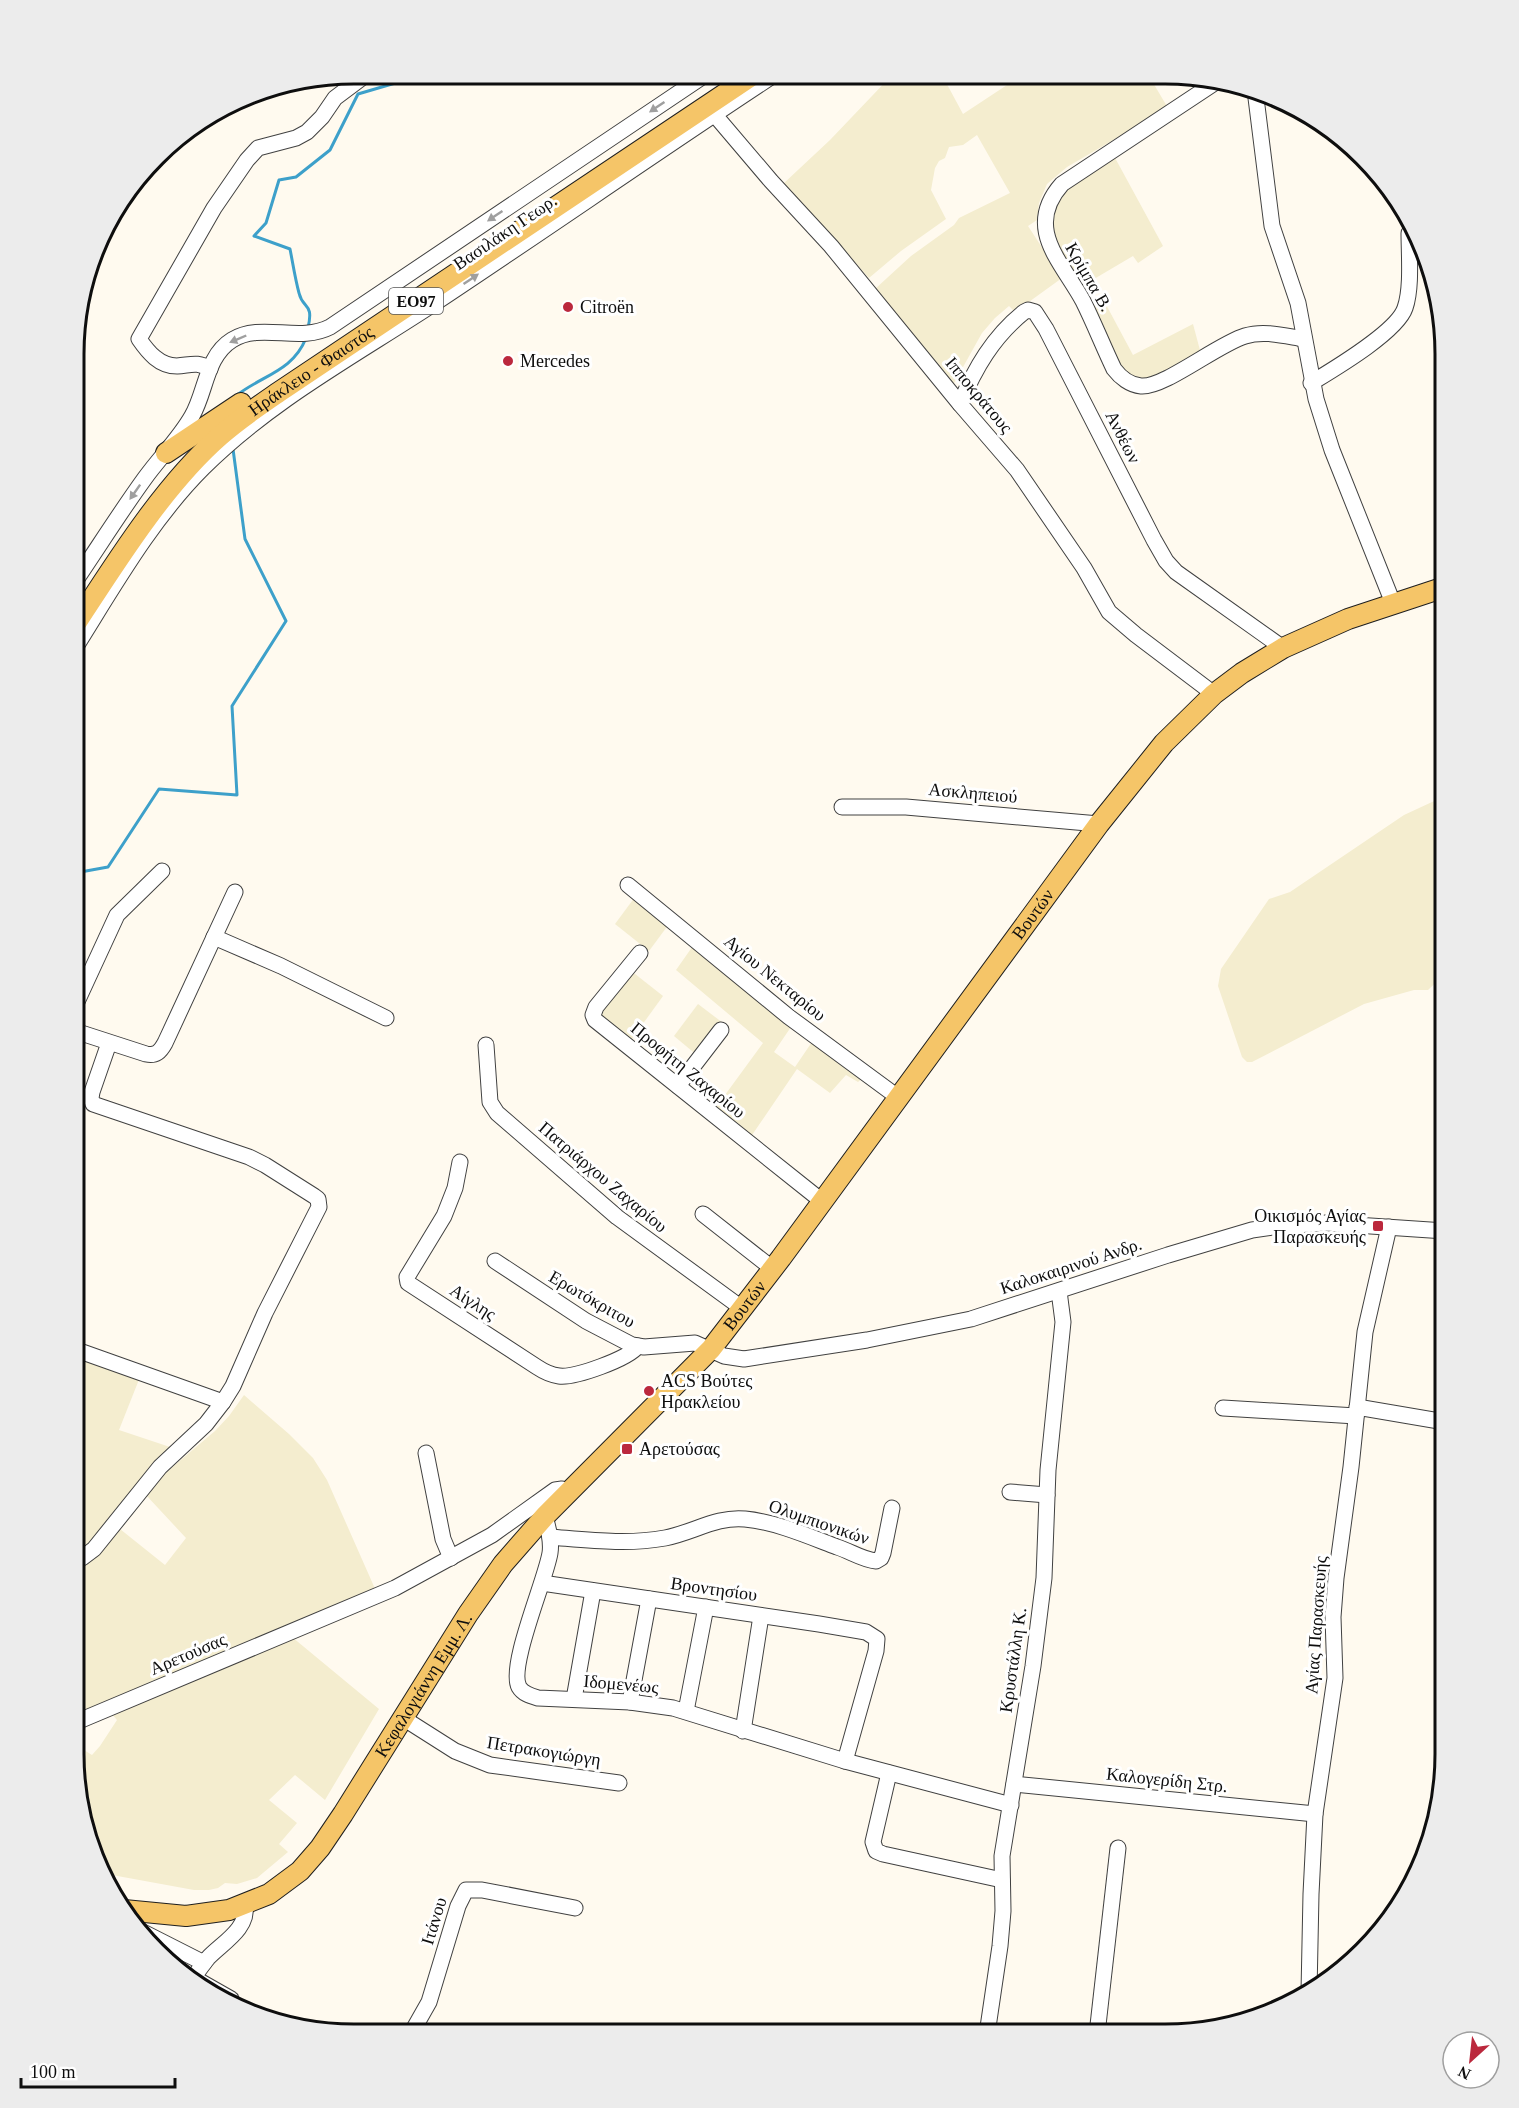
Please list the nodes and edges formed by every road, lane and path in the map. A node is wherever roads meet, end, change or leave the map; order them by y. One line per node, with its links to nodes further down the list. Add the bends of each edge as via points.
1 (354, 84): 13 (street, via 335,98 307,132 258,148 246,160 139,339 153,357 167,364 201,364)
2 (692, 84): 13 (street, Βασιλάκη Γεωρ., one-way to 13, via 325,329 295,335 240,336 220,351)
3 (717, 84): 15 (main road, Ηράκλειο - Φαιστός / ΕΟ97)
4 (740, 84): 11 (main road, Ηράκλειο - Φαιστός / ΕΟ97)
5 (760, 84): 8 (street, Βασιλάκη Γεωρ.)
6 (1209, 88): 12 (street, Κρίμπα Β., via 1062,184 1047,212 1048,241 1114,369 1133,384 1151,384 1247,335)
7 (1256, 100): 12 (street, via 1272,226 1298,303)
8 (714, 114): 10 (street, Βασιλάκη Γεωρ., one-way to 8); 16 (street, Ιπποκράτους, via 831,246)
9 (1409, 239): 14 (street, via 1407,296 1402,315 1379,337)
10 (435, 303): 11 (main road); 18 (street, Βασιλάκη Γεωρ., via 286,400 227,445)
11 (403, 310): 18 (main road, Ηράκλειο - Φαιστός / ΕΟ97, via 220,436 193,462)
12 (1304, 339): 14 (street)
13 (210, 369): 17 (street, Βασιλάκη Γεωρ., via 194,413)
14 (1311, 383): 24 (street, via 1329,440)
15 (241, 403): 17 (main road); 18 (main road, Ηράκλειο - Φαιστός / ΕΟ97, via 183,454 156,486)
16 (960, 404): 27 (street, Ανθέων, via 972,375 993,344 1024,312 1035,312 1170,566); 28 (street, Ιπποκράτους, via 1017,470 1109,612)
17 (166, 453): 18 (street, Βασιλάκη Γεωρ., one-way to 18, via 146,476)
18 (114, 560): 19 (street); 20 (street); 22 (main road, Ηράκλειο - Φαιστός / ΕΟ97); 23 (street); 23 (street); 25 (main road, Ηράκλειο - Φαιστός / ΕΟ97)
19 (84, 571)
20 (84, 573)
21 (1435, 590): 24 (main road, Βουτών)
22 (84, 595)
23 (108, 596): 26 (street)
24 (1393, 603): 27 (main road, Βουτών)
25 (84, 610)
26 (84, 634)
27 (1283, 648): 28 (main road, Βουτών)
28 (1214, 694): 30 (main road, Βουτών, via 1164,742)
29 (842, 807): 30 (street, Ασκληπειού, via 906,807)
30 (1099, 824): 43 (main road, Βουτών)
31 (162, 871): 36 (street, via 117,915)
32 (628, 885): 43 (street, Αγίου Νεκταρίου, via 789,1017)
33 (235, 892): 34 (street)
34 (214, 937): 37 (street); 40 (street, via 160,1051 150,1055)
35 (640, 953): 42 (street, Προφήτη Ζαχαρίου, via 600,1002 594,1016 600,1025)
36 (84, 985)
37 (386, 1018)
38 (721, 1030): 42 (street)
39 (84, 1034): 40 (street)
40 (109, 1043): 59 (street, via 92,1092 93,1104 259,1162 310,1192 319,1203)
41 (486, 1045): 54 (street, Πατριάρχου Ζαχαρίου, via 490,1102 497,1113 617,1217)
42 (678, 1086): 45 (street, Προφήτη Ζαχαρίου)
43 (899, 1098): 45 (main road, Βουτών)
44 (460, 1162): 55 (street, Αίγλης, via 452,1196 407,1277 408,1283 555,1376 600,1367)
45 (823, 1202): 52 (main road, Βουτών)
46 (703, 1214): 52 (street)
47 (1389, 1227): 48 (street, Καλοκαιρινού Ανδρ.); 53 (street, Καλοκαιρινού Ανδρ., via 1326,1223 1252,1230); 61 (street, Αγίας Παρασκευής, via 1365,1332)
48 (1429, 1229): 49 (street, Καλοκαιρινού Ανδρ.); 50 (street)
49 (1435, 1230)
50 (1435, 1234)
51 (495, 1262): 55 (street, Ερωτόκριτου, via 605,1332)
52 (773, 1269): 54 (main road, Βουτών)
53 (1059, 1291): 56 (street, Καλοκαιρινού Ανδρ., via 971,1319 827,1347 744,1359); 66 (street, Κρυστάλλη Κ., via 1062,1340)
54 (743, 1309): 56 (main road, Βουτών)
55 (638, 1346): 56 (street, Ερωτόκριτου, via 695,1343)
56 (711, 1349): 58 (main road, Βουτών)
57 (84, 1353): 59 (street)
58 (690, 1373): 65 (main road, Κεφαλογιάννη Εμμ. Λ.)
59 (223, 1402): 70 (street, via 206,1424 160,1467)
60 (1223, 1408): 61 (street)
61 (1357, 1412): 62 (street); 88 (street, Αγίας Παρασκευής, via 1335,1598 1335,1678)
62 (1435, 1421)
63 (426, 1453): 71 (street, via 442,1539)
64 (1010, 1492): 66 (street)
65 (569, 1493): 68 (main road, Κεφαλογιάννη Εμμ. Λ.); 71 (street, Αρετούσας, via 555,1490 492,1535)
66 (1047, 1495): 86 (street, Κρυστάλλη Κ., via 1042,1598)
67 (892, 1508): 69 (street, Ολυμπιονικών, via 883,1553 876,1562 803,1534 743,1518 646,1540 606,1542)
68 (545, 1516): 69 (street, Ιδομενέως); 80 (main road, Κεφαλογιάννη Εμμ. Λ., via 490,1580)
69 (550, 1537): 72 (street, Ιδομενέως, via 550,1555)
70 (84, 1556)
71 (451, 1558): 81 (street, Αρετούσας, via 367,1601)
72 (542, 1583): 73 (street, Βροντησίου); 77 (street, Ιδομενέως, via 520,1657 518,1685 538,1698)
73 (593, 1591): 74 (street, Βροντησίου); 77 (street)
74 (649, 1599): 75 (street, Βροντησίου); 78 (street)
75 (706, 1607): 76 (street, Βροντησίου); 79 (street)
76 (761, 1616): 82 (street); 83 (street, Βροντησίου, via 866,1632 877,1639)
77 (574, 1699): 78 (street, Ιδομενέως)
78 (630, 1702): 79 (street, Ιδομενέως)
79 (686, 1711): 82 (street, Ιδομενέως)
80 (403, 1718): 85 (street, Πετρακογιώργη, via 455,1751 484,1764); 91 (main road, Κεφαλογιάννη Εμμ. Λ., via 314,1855 282,1885)
81 (84, 1719)
82 (743, 1731): 83 (street, Ιδομενέως)
83 (844, 1761): 84 (street, Ιδομενέως)
84 (889, 1773): 87 (street, Ιδομενέως); 90 (street, via 873,1842 876,1851)
85 (619, 1783)
86 (1014, 1784): 87 (street, Κρυστάλλη Κ.); 88 (street, Καλογερίδη Στρ.)
87 (1011, 1805): 90 (street, Κρυστάλλη Κ.)
88 (1315, 1814): 97 (street, Αγίας Παρασκευής)
89 (1118, 1848): 100 (street)
90 (1002, 1880): 99 (street, Κρυστάλλη Κ., via 1000,1946)
91 (245, 1905): 93 (main road, Κεφαλογιάννη Εμμ. Λ., via 186,1916); 95 (street, via 238,1929)
92 (575, 1908): 98 (street, Ιτάνου, via 474,1888 466,1890 429,2002)
93 (135, 1911)
94 (158, 1940): 95 (street)
95 (204, 1963): 96 (street)
96 (197, 1973)
97 (1309, 1982)
98 (417, 2024)
99 (988, 2024)
100 (1098, 2024)

